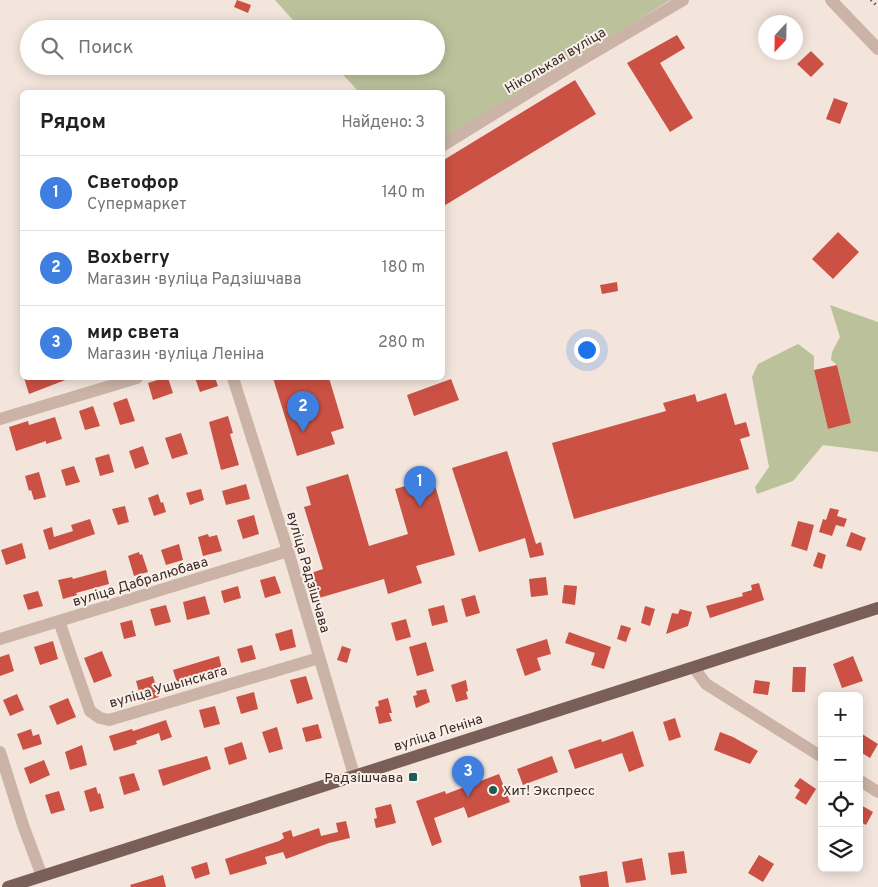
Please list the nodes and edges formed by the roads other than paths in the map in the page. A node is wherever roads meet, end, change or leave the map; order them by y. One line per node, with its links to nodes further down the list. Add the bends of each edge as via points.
1 (684, 0): 4 (street, Ніколькая вуліца)
2 (831, 0): 3 (street)
3 (878, 49)
4 (445, 144)
5 (130, 380): 7 (street)
6 (235, 380): 8 (street, вуліца Радзішчава)
7 (0, 419)
8 (288, 551): 10 (street, вуліца Дабралюбава); 12 (street, вуліца Радзішчава)
9 (878, 608): 13 (main road, вуліца Леніна)
10 (59, 621): 11 (street, вуліца Дабралюбава); 12 (street, вуліца Ушынскага, via 90,711 109,720)
11 (0, 639)
12 (319, 658): 16 (street, вуліца Радзішчава)
13 (694, 668): 15 (street, via 706,684); 16 (main road, вуліца Леніна)
14 (0, 752): 19 (street)
15 (818, 754)
16 (354, 775): 19 (main road, вуліца Леніна)
17 (862, 782): 18 (street)
18 (878, 792)
19 (42, 876): 20 (main road, вуліца Леніна)
20 (8, 887)

